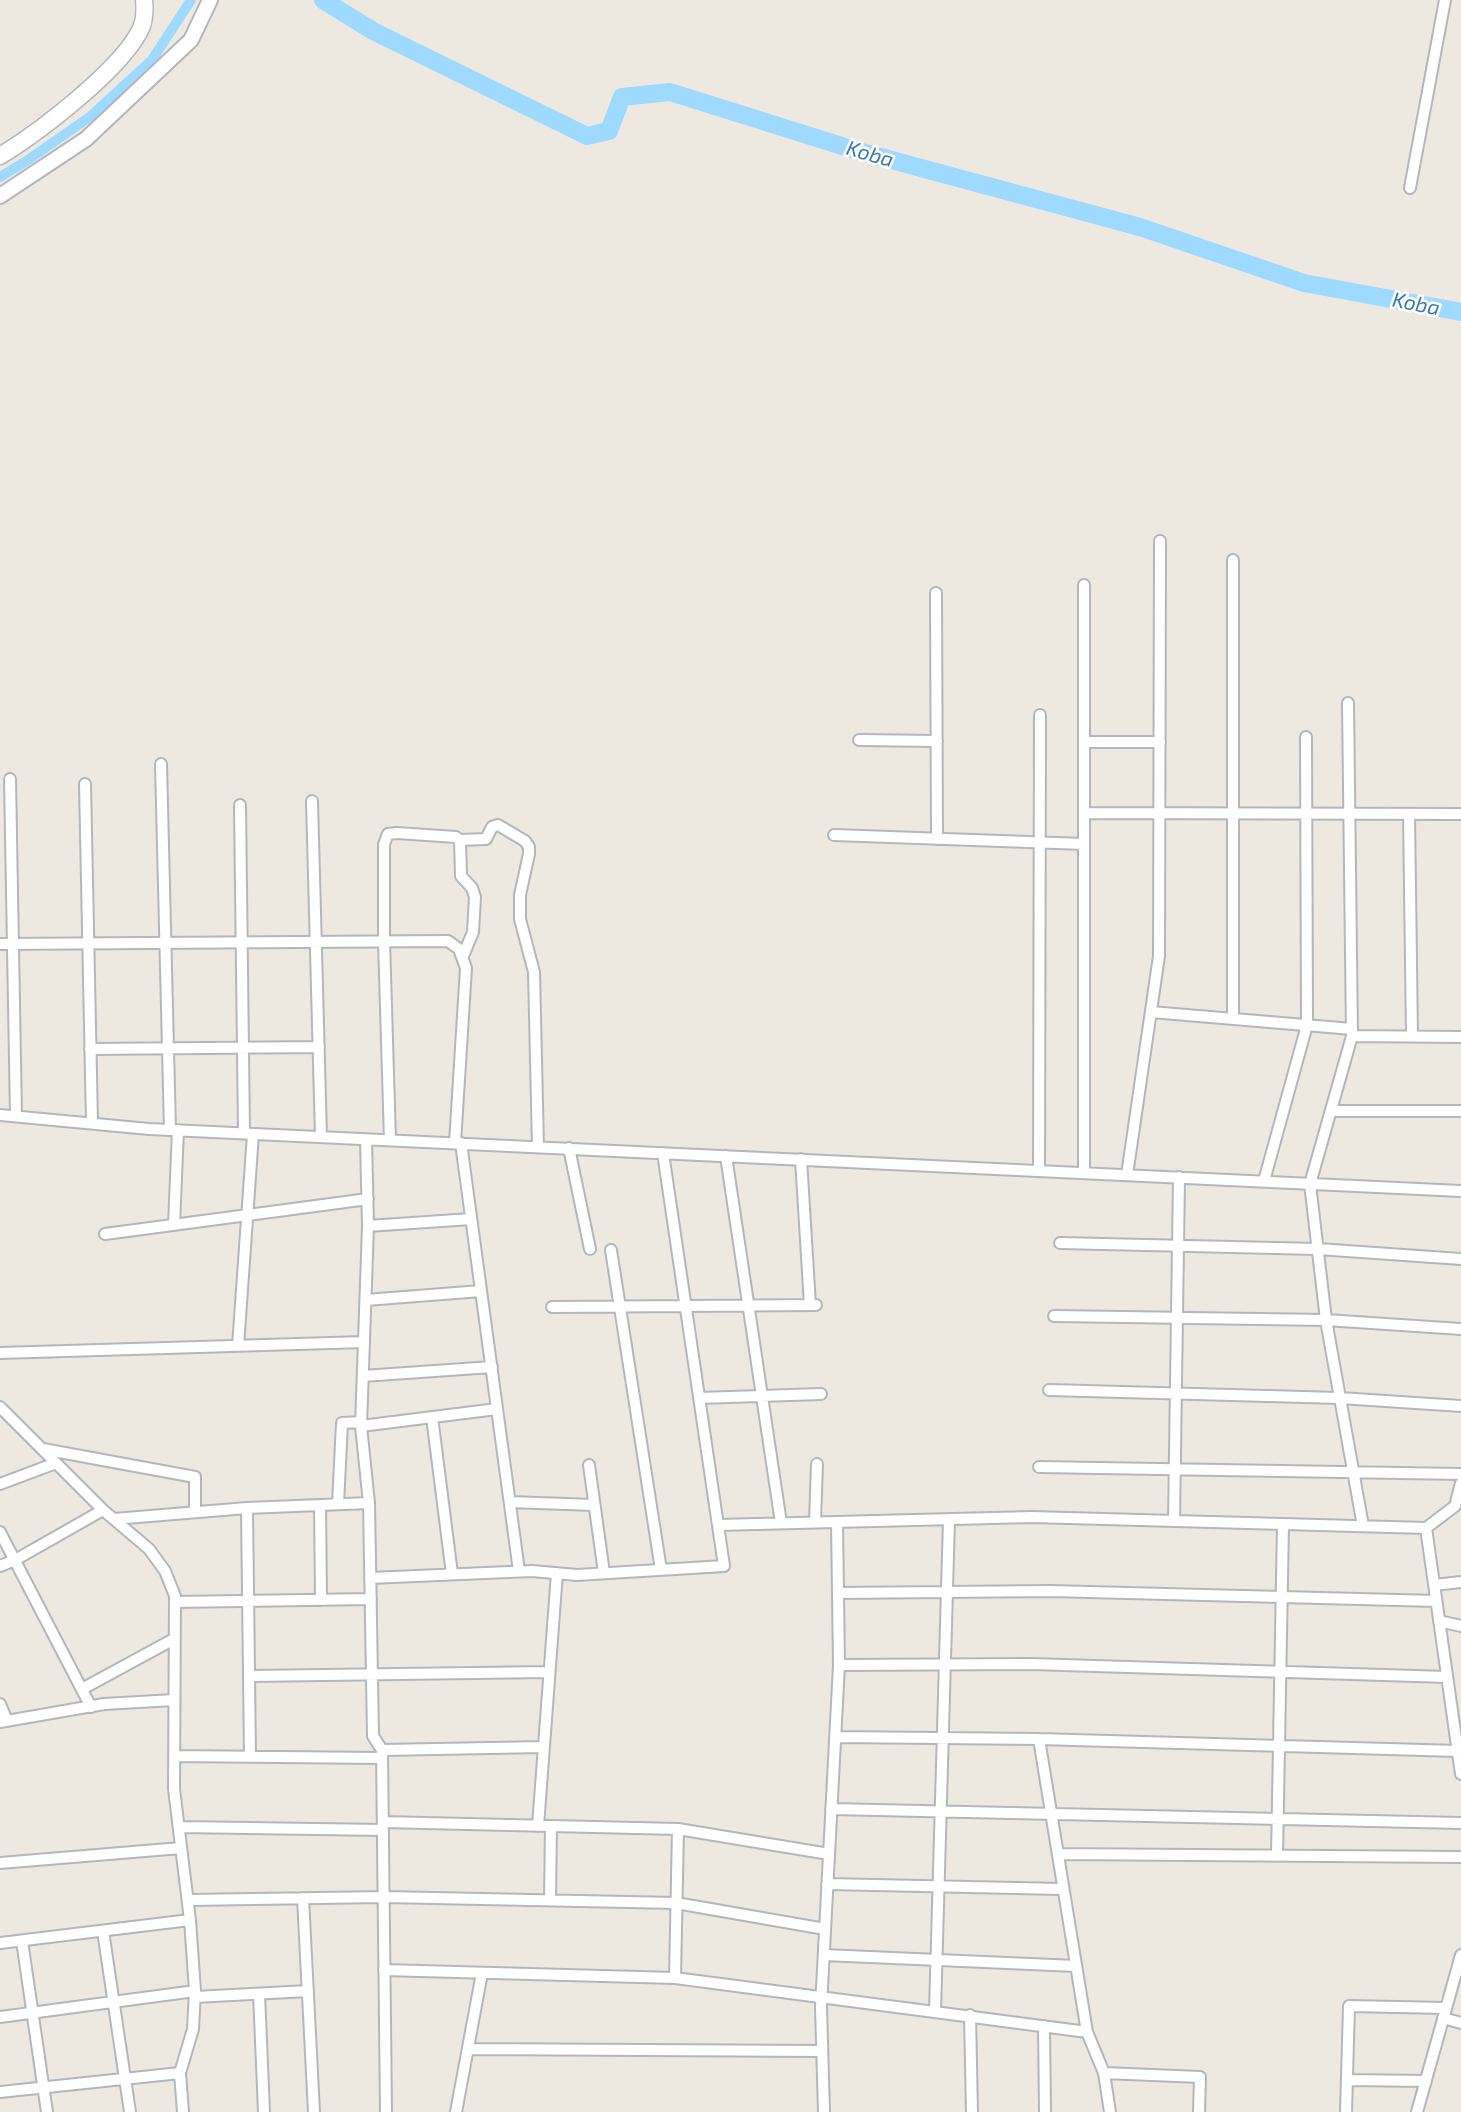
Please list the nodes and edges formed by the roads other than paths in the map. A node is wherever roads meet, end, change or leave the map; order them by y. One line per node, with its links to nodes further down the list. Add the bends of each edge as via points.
1 (144, 0): 4 (main road, via 146,13 132,44 88,90)
2 (210, 0): 6 (street, via 191,40 108,118)
3 (1445, 0): 5 (street)
4 (0, 156)
5 (1410, 188)
6 (0, 196)
7 (1160, 541): 17 (street)
8 (1233, 561): 25 (street)
9 (1084, 585): 16 (street)
10 (936, 593): 15 (street)
11 (1348, 703): 27 (street)
12 (1040, 715): 33 (street)
13 (1306, 737): 26 (street)
14 (859, 740): 15 (street)
15 (937, 741): 31 (street)
16 (1084, 742): 17 (street); 23 (street)
17 (1160, 742): 24 (street)
18 (161, 764): 39 (street)
19 (10, 779): 41 (street)
20 (85, 784): 38 (street)
21 (312, 801): 37 (street)
22 (240, 805): 36 (street)
23 (1084, 813): 24 (street); 34 (street)
24 (1160, 814): 25 (street); 43 (street, via 1159,956)
25 (1233, 814): 26 (street); 44 (street)
26 (1306, 814): 27 (street); 45 (street)
27 (1349, 814): 28 (street); 46 (street)
28 (1409, 814): 29 (street); 47 (street)
29 (1461, 814)
30 (834, 835): 31 (street)
31 (937, 839): 33 (street)
32 (460, 840): 35 (street, via 388,834); 42 (street, via 461,876 475,897 473,932); 64 (street, via 486,839 498,825 529,847 520,919 534,972)
33 (1040, 843): 34 (street); 69 (street)
34 (1084, 844): 70 (street)
35 (384, 941): 37 (street); 42 (street, via 448,941); 62 (street)
36 (242, 942): 37 (street); 39 (street); 51 (street)
37 (316, 942): 49 (street)
38 (88, 943): 39 (street); 41 (street); 52 (street)
39 (165, 943): 50 (street)
40 (0, 944): 41 (street)
41 (13, 944): 56 (street)
42 (463, 956): 63 (street)
43 (1151, 1012): 44 (street); 71 (street)
44 (1233, 1019): 45 (street)
45 (1307, 1025): 46 (street); 73 (street)
46 (1352, 1032): 47 (street); 53 (street)
47 (1412, 1036): 48 (street)
48 (1461, 1037)
49 (318, 1047): 51 (street); 60 (street)
50 (168, 1048): 51 (street); 52 (street); 58 (street)
51 (243, 1048): 59 (street)
52 (90, 1049): 57 (street)
53 (1331, 1111): 54 (street); 74 (street)
54 (1461, 1111)
55 (0, 1115): 56 (street)
56 (16, 1116): 57 (street)
57 (92, 1123): 58 (street)
58 (174, 1130): 59 (street); 79 (street)
59 (248, 1133): 60 (street); 77 (street)
60 (321, 1137): 61 (street)
61 (366, 1139): 62 (street); 76 (street)
62 (390, 1140): 63 (street)
63 (458, 1143): 64 (street); 78 (street)
64 (538, 1147): 65 (street)
65 (569, 1148): 66 (street); 85 (street)
66 (663, 1153): 67 (street); 92 (street)
67 (726, 1156): 68 (street); 90 (street)
68 (801, 1160): 69 (street); 90 (street, via 813,1305)
69 (1040, 1171): 70 (street)
70 (1084, 1173): 71 (street)
71 (1127, 1175): 72 (street)
72 (1179, 1177): 73 (street); 83 (street)
73 (1264, 1181): 74 (street)
74 (1310, 1184): 75 (street); 84 (street)
75 (1461, 1191)
76 (368, 1199): 77 (street); 80 (street)
77 (247, 1215): 79 (street); 99 (street)
78 (471, 1219): 80 (street); 88 (street)
79 (174, 1225): 81 (street)
80 (369, 1226): 89 (street)
81 (105, 1234)
82 (1060, 1243): 83 (street)
83 (1178, 1246): 84 (street); 95 (street)
84 (1318, 1249): 87 (street); 96 (street)
85 (590, 1250)
86 (611, 1250): 91 (street)
87 (1461, 1259)
88 (481, 1291): 89 (street); 101 (street)
89 (366, 1300): 98 (street)
90 (748, 1305): 92 (street); 106 (street)
91 (620, 1306): 92 (street); 93 (street); 145 (street)
92 (684, 1306): 107 (street)
93 (552, 1307)
94 (1054, 1316): 95 (street)
95 (1177, 1318): 96 (street); 105 (street)
96 (1326, 1320): 97 (street); 108 (street)
97 (1461, 1329)
98 (364, 1342): 99 (street); 102 (street)
99 (238, 1346): 100 (street)
100 (0, 1353)
101 (492, 1367): 102 (street); 111 (street)
102 (363, 1376): 113 (street)
103 (1049, 1390): 105 (street)
104 (821, 1394): 106 (street)
105 (1176, 1394): 108 (street); 119 (street)
106 (761, 1396): 107 (street); 137 (street)
107 (699, 1398): 139 (street)
108 (1340, 1398): 109 (street); 120 (street)
109 (1461, 1406)
110 (0, 1407): 114 (street)
111 (497, 1409): 112 (street); 124 (street)
112 (432, 1417): 113 (street); 149 (street)
113 (361, 1424): 125 (street); 126 (street, via 342,1423)
114 (43, 1449): 115 (street); 131 (street, via 195,1477)
115 (56, 1463): 123 (street); 130 (street)
116 (817, 1464): 135 (street)
117 (589, 1465): 128 (street)
118 (1040, 1467): 119 (street)
119 (1175, 1469): 120 (street); 134 (street)
120 (1353, 1472): 121 (street); 140 (street)
121 (1461, 1474)
122 (1461, 1482): 141 (street, via 1455,1506)
123 (0, 1484)
124 (510, 1502): 128 (street); 146 (street)
125 (369, 1503): 126 (street); 150 (street)
126 (338, 1504): 127 (street)
127 (320, 1505): 129 (street); 157 (street)
128 (594, 1505): 148 (street)
129 (247, 1508): 131 (street); 158 (street)
130 (103, 1510): 132 (street); 143 (street)
131 (195, 1512): 132 (street)
132 (114, 1519): 160 (street, via 149,1549)
133 (949, 1519): 134 (street); 136 (street); 153 (street)
134 (1174, 1521): 138 (street)
135 (815, 1522): 136 (street); 137 (street)
136 (837, 1522): 154 (street)
137 (781, 1523): 139 (street)
138 (1283, 1524): 140 (street); 155 (street)
139 (718, 1525): 145 (street, via 724,1566)
140 (1363, 1526): 141 (street)
141 (1426, 1528): 152 (street)
142 (0, 1532): 143 (street)
143 (15, 1560): 144 (street); 171 (street)
144 (0, 1566)
145 (661, 1570): 148 (street)
146 (519, 1571): 147 (street); 149 (street)
147 (557, 1573): 148 (street); 166 (street)
148 (604, 1573)
149 (452, 1574): 150 (street)
150 (370, 1578): 156 (street)
151 (1461, 1582): 152 (street)
152 (1434, 1585): 159 (street)
153 (947, 1592): 154 (street); 155 (street); 165 (street)
154 (838, 1593): 164 (street)
155 (1282, 1597): 159 (street); 167 (street)
156 (371, 1599): 157 (street); 168 (street)
157 (321, 1600): 158 (street)
158 (248, 1601): 160 (street); 169 (street)
159 (1436, 1601): 161 (street)
160 (175, 1602): 163 (street)
161 (1439, 1621): 162 (street); 170 (street)
162 (1461, 1626)
163 (174, 1639): 171 (street); 172 (street)
164 (839, 1665): 165 (street); 177 (street)
165 (945, 1665): 167 (street); 178 (street)
166 (550, 1672): 168 (street); 181 (street)
167 (1280, 1672): 170 (street); 180 (street)
168 (372, 1674): 169 (street); 183 (street, via 373,1736)
169 (249, 1676): 185 (street)
170 (1447, 1678): 173 (street)
171 (82, 1689): 175 (street)
172 (174, 1700): 175 (street); 184 (street)
173 (1456, 1702): 182 (street)
174 (0, 1704): 176 (street)
175 (91, 1707): 176 (street)
176 (4, 1721)
177 (835, 1737): 178 (street); 187 (street)
178 (943, 1738): 179 (street); 188 (street)
179 (1039, 1739): 180 (street); 189 (street)
180 (1279, 1746): 182 (street); 190 (street)
181 (544, 1747): 183 (street); 193 (street)
182 (1458, 1751): 186 (street)
183 (382, 1754): 185 (street); 192 (street)
184 (174, 1756): 185 (street); 195 (street)
185 (250, 1756)
186 (1461, 1774)
187 (831, 1810): 188 (street); 198 (street)
188 (941, 1812): 189 (street); 204 (street)
189 (1051, 1815): 190 (street); 199 (street)
190 (1278, 1819): 191 (street); 200 (street)
191 (1461, 1823)
192 (383, 1826): 193 (street); 195 (street); 206 (street)
193 (538, 1826): 194 (street)
194 (551, 1826): 196 (street); 209 (street)
195 (179, 1827): 197 (street)
196 (678, 1829): 198 (street); 210 (street)
197 (181, 1848): 202 (street); 208 (street)
198 (829, 1854): 203 (street)
199 (1058, 1854): 200 (street); 205 (street)
200 (1277, 1856): 201 (street)
201 (1461, 1857)
202 (0, 1863)
203 (827, 1884): 204 (street); 212 (street)
204 (939, 1886): 205 (street); 218 (street)
205 (1063, 1889): 219 (street)
206 (384, 1897): 207 (street); 209 (street); 220 (street)
207 (303, 1898): 208 (street); 223 (street)
208 (188, 1900): 211 (street)
209 (550, 1900): 210 (street)
210 (676, 1903): 212 (street); 222 (street)
211 (190, 1920): 213 (street); 224 (street)
212 (825, 1929): 216 (street)
213 (103, 1931): 214 (street); 227 (street)
214 (22, 1941): 215 (street); 229 (street)
215 (0, 1943)
216 (824, 1955): 218 (street); 226 (street)
217 (1461, 1955): 230 (street)
218 (937, 1960): 219 (street); 228 (street)
219 (1076, 1966): 235 (street)
220 (384, 1970): 221 (street); 250 (street)
221 (482, 1973): 222 (street); 236 (street)
222 (675, 1978): 226 (street)
223 (308, 1991): 225 (street); 249 (street)
224 (195, 1994): 225 (street); 227 (street); 238 (street, via 193,2029)
225 (259, 1994): 248 (street)
226 (821, 1996): 228 (street); 237 (street)
227 (114, 2002): 229 (street); 240 (street)
228 (935, 2011): 231 (street)
229 (32, 2013): 232 (street); 243 (street)
230 (1445, 2013): 233 (street); 241 (street, via 1349,2006); 242 (street)
231 (970, 2015): 234 (street); 253 (street)
232 (0, 2017)
233 (1461, 2023)
234 (1044, 2026): 235 (street); 254 (street)
235 (1087, 2032): 239 (street)
236 (468, 2049): 237 (street); 251 (street)
237 (822, 2050): 252 (street)
238 (180, 2073): 240 (street); 247 (street)
239 (1104, 2073): 255 (street); 256 (street, via 1200,2077)
240 (125, 2078): 243 (street); 246 (street)
241 (1346, 2080): 242 (street); 257 (street)
242 (1426, 2081): 258 (street)
243 (43, 2087): 244 (street); 245 (street)
244 (0, 2092)
245 (47, 2112)
246 (130, 2112)
247 (183, 2112)
248 (264, 2112)
249 (314, 2112)
250 (386, 2112)
251 (456, 2112)
252 (824, 2112)
253 (972, 2112)
254 (1045, 2112)
255 (1110, 2112)
256 (1199, 2112)
257 (1346, 2112)
258 (1417, 2112)

